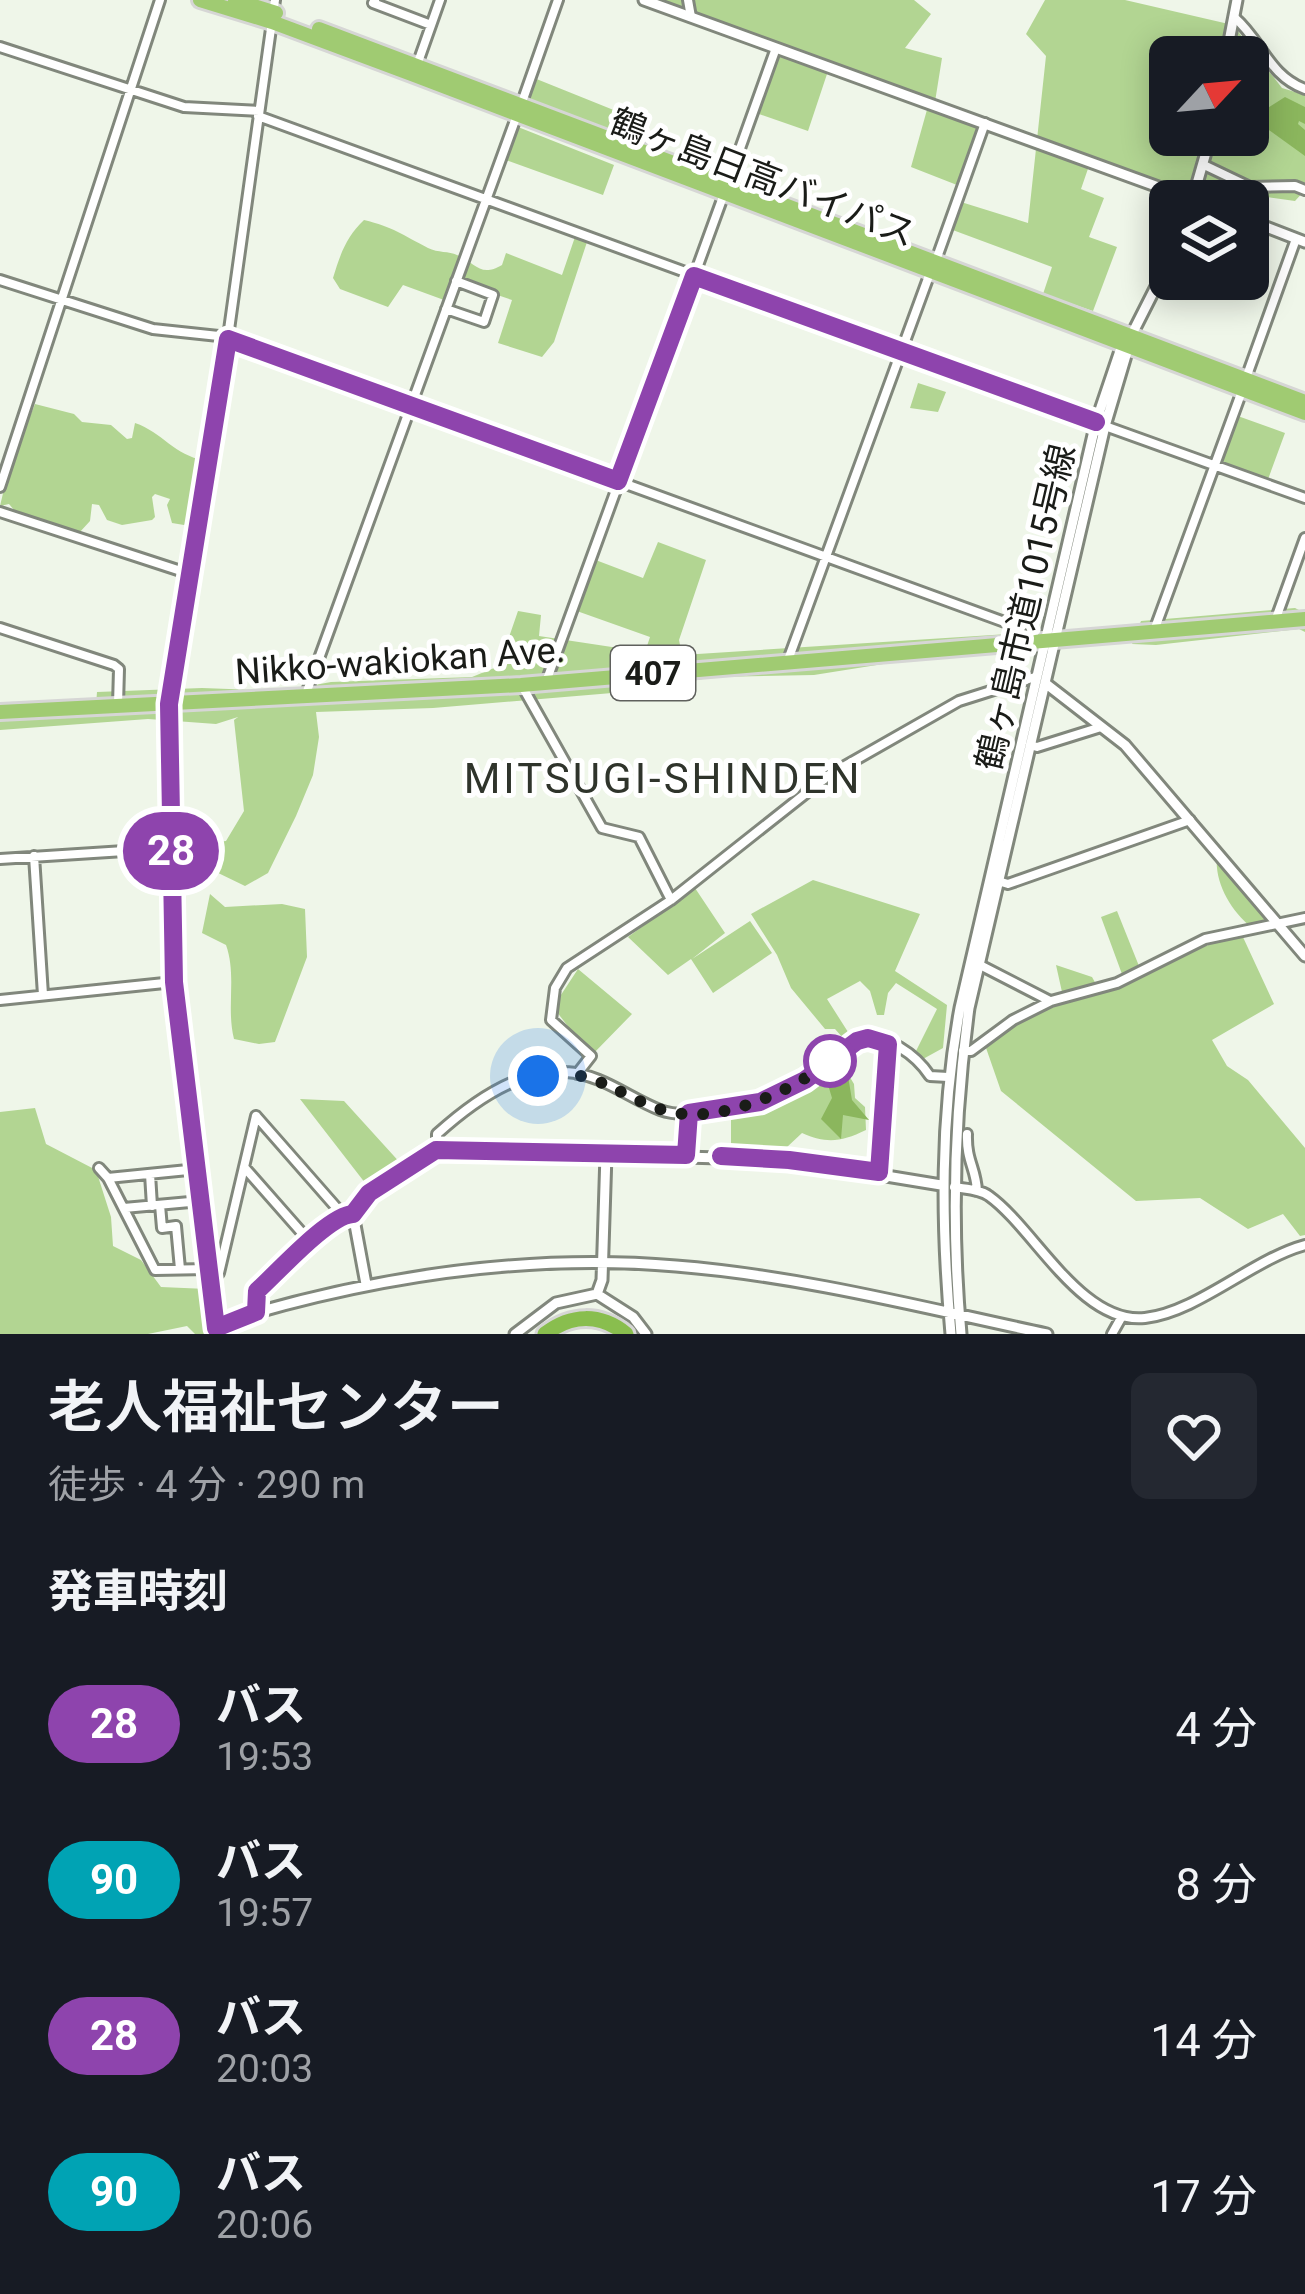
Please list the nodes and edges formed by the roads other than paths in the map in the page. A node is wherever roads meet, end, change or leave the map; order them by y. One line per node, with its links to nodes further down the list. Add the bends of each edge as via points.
1 (160, 0): 19 (street)
2 (200, 0): 10 (highway, 鶴ヶ島日高バイパス)
3 (235, 0): 10 (highway, 鶴ヶ島日高バイパス)
4 (440, 0): 13 (street)
5 (558, 0): 20 (street)
6 (644, 0): 11 (street)
7 (688, 0): 11 (street)
8 (1238, 0): 12 (street)
9 (371, 1): 13 (street)
10 (273, 11): 17 (highway, 鶴ヶ島日高バイパス); 20 (highway, 鶴ヶ島日高バイパス); 21 (street)
11 (691, 17): 16 (street)
12 (1234, 17): 14 (street); 18 (street, via 1277,74)
13 (431, 25): 17 (street)
14 (1230, 36)
15 (0, 47): 19 (street)
16 (776, 48): 22 (street); 27 (street)
17 (417, 65): 20 (highway, 鶴ヶ島日高バイパス)
18 (1305, 89)
19 (131, 90): 21 (street, via 184,107); 37 (street)
20 (519, 110): 27 (highway, 鶴ヶ島日高バイパス); 29 (street)
21 (259, 114): 29 (street); 39 (street)
22 (985, 123): 26 (street); 32 (street)
23 (1206, 156): 24 (street)
24 (1204, 165): 25 (street); 28 (street, via 1250,187)
25 (1200, 180)
26 (1149, 183)
27 (726, 189): 32 (highway, 鶴ヶ島日高バイパス); 33 (street)
28 (1305, 190)
29 (485, 200): 33 (street); 35 (street)
30 (1269, 227): 31 (street)
31 (1302, 239): 42 (street)
32 (933, 268): 40 (highway, 鶴ヶ島日高バイパス); 41 (street)
33 (694, 276): 41 (street); 48 (street)
34 (0, 280): 37 (street)
35 (456, 281): 38 (street); 38 (street, via 493,296 489,309 484,322)
36 (1150, 300): 40 (street, 鶴ヶ島市道1015号線)
37 (64, 301): 39 (street, via 153,329); 49 (street)
38 (446, 309): 44 (street)
39 (228, 338): 44 (street); 54 (street)
40 (1128, 343): 42 (highway, 鶴ヶ島日高バイパス); 46 (street, 鶴ヶ島市道1015号線)
41 (900, 352): 46 (street); 53 (street)
42 (1244, 385): 43 (highway, 鶴ヶ島日高バイパス); 45 (highway, 鶴ヶ島日高バイパス); 47 (street)
43 (1305, 402)
44 (411, 405): 48 (street); 65 (street)
45 (1305, 413)
46 (1100, 424): 47 (street); 60 (street, 鶴ヶ島市道1015号線)
47 (1214, 466): 50 (street); 59 (street)
48 (618, 481): 53 (street); 63 (street)
49 (0, 487)
50 (1305, 498)
51 (0, 512): 54 (street)
52 (1305, 538): 56 (street)
53 (826, 557): 58 (street); 61 (street)
54 (190, 574): 66 (street)
55 (1305, 619): 56 (highway, Nikko-wakiokan Ave. / 407)
56 (1275, 621): 59 (highway, Nikko-wakiokan Ave. / 407)
57 (0, 628): 67 (street, via 114,665)
58 (1022, 628)
59 (1155, 628): 60 (highway, Nikko-wakiokan Ave. / 407)
60 (1049, 637): 61 (highway, Nikko-wakiokan Ave. / 407); 62 (street, 鶴ヶ島市道1015号線)
61 (788, 660): 63 (highway, Nikko-wakiokan Ave. / 407)
62 (1040, 680): 69 (street); 70 (street, 鶴ヶ島市道1015号線); 76 (street, via 958,701 829,775); 88 (street, 鶴ヶ島市道1015号線)
63 (546, 682): 64 (highway, Nikko-wakiokan Ave. / 407)
64 (521, 685): 65 (highway, Nikko-wakiokan Ave. / 407); 76 (street, via 602,829 639,837)
65 (305, 696): 66 (highway, Nikko-wakiokan Ave. / 407)
66 (169, 704): 67 (highway, Nikko-wakiokan Ave. / 407); 72 (street)
67 (118, 706): 68 (highway, Nikko-wakiokan Ave. / 407)
68 (0, 712)
69 (1101, 727): 70 (street); 71 (street)
70 (1030, 746): 75 (street, 鶴ヶ島市道1015号線)
71 (1190, 820): 75 (street); 78 (street)
72 (171, 848): 73 (street); 81 (street)
73 (34, 856): 74 (street); 82 (street)
74 (0, 859)
75 (998, 881): 80 (street, 鶴ヶ島市道1015号線)
76 (671, 899): 87 (street, via 560,977 551,1020 591,1056)
77 (1305, 918): 78 (street)
78 (1281, 924): 79 (street); 84 (street, via 1205,939 1117,983)
79 (1305, 956)
80 (978, 964): 84 (street); 86 (street, 鶴ヶ島市道1015号線)
81 (174, 982): 82 (street); 96 (street)
82 (43, 995): 83 (street)
83 (0, 1000)
84 (1051, 1001): 86 (street)
85 (888, 1044): 88 (street, via 912,1053 930,1076); 89 (street, via 857,1041 760,1102); 97 (street)
86 (963, 1052): 100 (street, 鶴ヶ島市道1015号線)
87 (577, 1074): 89 (street, via 660,1110); 91 (street, via 510,1084 450,1122 437,1134)
88 (948, 1077): 100 (street, 鶴ヶ島市道1015号線)
89 (689, 1113): 93 (street)
90 (967, 1134): 101 (street)
91 (436, 1150): 92 (street); 105 (street)
92 (606, 1154): 93 (street); 108 (street)
93 (686, 1155): 97 (street)
94 (243, 1166): 105 (street, via 256,1116); 106 (street); 111 (street, via 219,1274)
95 (98, 1168): 99 (street)
96 (198, 1169): 98 (street); 102 (street)
97 (879, 1172): 100 (street)
98 (150, 1174): 99 (street); 103 (street)
99 (108, 1178): 104 (street)
100 (947, 1186): 101 (street); 115 (street, 鶴ヶ島市道1015号線)
101 (977, 1191): 116 (street, via 1080,1290)
102 (201, 1201): 103 (street); 110 (street)
103 (156, 1205): 104 (street); 109 (street, via 162,1228 176,1226)
104 (124, 1208): 109 (street, via 155,1270)
105 (347, 1214): 106 (street); 112 (street)
106 (310, 1242): 114 (street, via 257,1291)
107 (1305, 1245): 116 (street, via 1166,1313)
108 (603, 1262): 112 (street, via 449,1270); 113 (street); 115 (street, via 760,1277)
109 (180, 1269): 110 (street)
110 (208, 1269): 111 (street)
111 (208, 1281): 117 (street)
112 (366, 1284): 114 (street)
113 (596, 1294): 118 (street, via 556,1303); 123 (street)
114 (256, 1312): 117 (street)
115 (954, 1314): 124 (street, 鶴ヶ島市道1015号線); 125 (street, 鶴ヶ島市道1015号線); 126 (street)
116 (1121, 1318): 127 (street)
117 (215, 1331)
118 (515, 1334)
119 (545, 1334): 122 (highway, via 592,1317)
120 (557, 1334): 121 (highway, via 595,1325)
121 (616, 1334)
122 (626, 1334)
123 (646, 1334)
124 (951, 1334)
125 (961, 1334)
126 (1047, 1334)
127 (1112, 1334)

